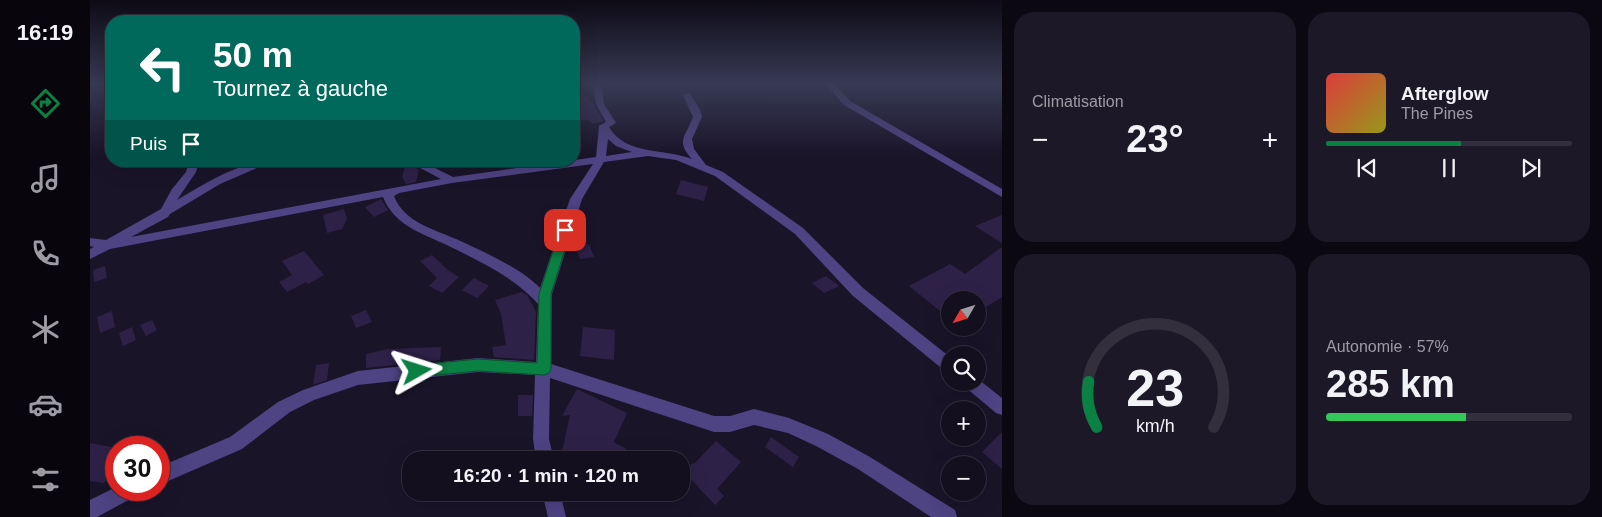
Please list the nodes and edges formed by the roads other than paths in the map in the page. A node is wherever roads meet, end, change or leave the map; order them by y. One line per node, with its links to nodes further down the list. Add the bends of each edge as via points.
1 (602, 107): 4 (street, via 611,123)
2 (695, 107): 8 (street, via 699,120 687,139 689,150)
3 (854, 107): 15 (street)
4 (604, 126): 5 (street, via 610,138 618,144); 6 (street)
5 (648, 153): 6 (street); 8 (street, via 678,157)
6 (602, 159): 7 (street); 20 (street, via 576,199)
7 (580, 162)
8 (703, 166): 21 (street, via 799,231 858,292)
9 (192, 167): 16 (street)
10 (253, 167): 16 (street, via 216,182)
11 (425, 167): 13 (street)
12 (539, 167): 13 (street)
13 (452, 180): 14 (street)
14 (397, 190): 18 (street); 20 (street, via 388,195 390,204 403,217 530,286)
15 (1002, 194)
16 (164, 214): 18 (street)
17 (90, 242): 18 (street)
18 (109, 245): 19 (street)
19 (90, 255)
20 (544, 302): 22 (street)
21 (941, 359)
22 (544, 369): 25 (street); 26 (street, via 478,365 358,378 284,407 236,442); 29 (street, via 714,424 730,424 754,417 789,426 864,463)
23 (981, 391): 24 (street)
24 (1002, 408)
25 (543, 451)
26 (170, 470)
27 (108, 501): 28 (street)
28 (90, 510)
29 (948, 517)

